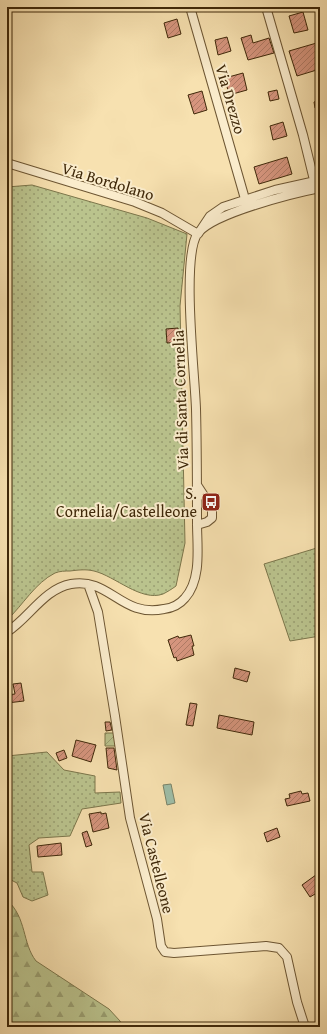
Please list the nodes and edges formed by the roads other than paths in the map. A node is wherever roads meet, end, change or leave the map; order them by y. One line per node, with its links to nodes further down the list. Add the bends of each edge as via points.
1 (190, 7): 6 (street, Via Drezzo)
2 (266, 7): 4 (street)
3 (7, 163): 7 (street, Via Bordolano, via 135,202 162,213)
4 (317, 180): 6 (street, Via di Santa Cornelia)
5 (320, 188): 7 (street, via 233,213 213,222)
6 (245, 199): 7 (street, Via di Santa Cornelia, via 214,212)
7 (198, 234): 8 (street, Via di Santa Cornelia, via 191,253 190,266)
8 (197, 484): 9 (street, Via di Santa Cornelia); 9 (street, via 212,508 212,518)
9 (197, 524): 10 (street, Via di Santa Cornelia, via 196,575 189,593 178,604 158,610 138,609 102,588)
10 (88, 584): 11 (street, Via di Santa Cornelia, via 67,585 54,591); 12 (street, Via Castelleone, via 99,617 134,838 148,881 163,950 174,953 266,946 279,948 287,957)
11 (7, 632)
12 (305, 1027)

